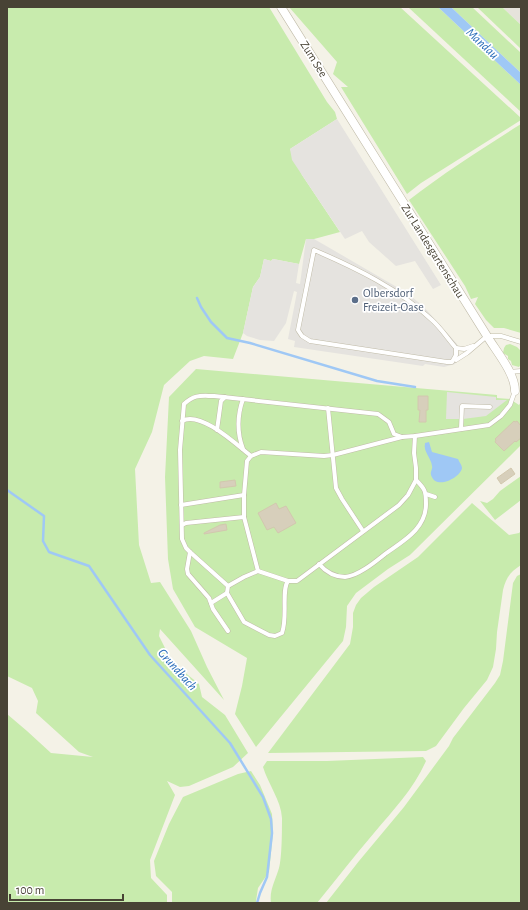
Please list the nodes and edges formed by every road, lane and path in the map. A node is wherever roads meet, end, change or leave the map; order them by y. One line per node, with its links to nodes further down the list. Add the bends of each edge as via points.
1 (281, 7): 2 (street, Zum See)
2 (346, 112): 3 (street, Zur Landesgartenschau)
3 (488, 336): 4 (lane, via 501,336); 5 (lane); 9 (street, Zur Landesgartenschau)
4 (521, 342)
5 (477, 345): 6 (lane); 7 (lane)
6 (456, 348): 6 (lane, via 433,321 408,299 352,267 314,250 298,330 302,336 310,341 447,362 452,362 455,358)
7 (456, 360)
8 (521, 371): 9 (lane)
9 (509, 372): 10 (street, Zur Landesgartenschau, via 515,384)
10 (515, 391): 16 (lane, via 510,405 501,416 488,425)
11 (225, 398): 12 (lane); 15 (lane, via 195,396 184,404); 17 (lane, via 221,401)
12 (243, 399): 14 (lane); 20 (lane, via 238,426)
13 (490, 407): 16 (lane, via 462,406)
14 (328, 408): 19 (lane, via 378,414 389,422 394,434); 21 (lane)
15 (182, 421): 17 (lane, via 198,420); 27 (lane)
16 (461, 429): 18 (lane)
17 (217, 430): 20 (lane)
18 (415, 436): 19 (lane); 23 (lane)
19 (402, 437): 21 (lane)
20 (244, 450): 22 (lane)
21 (333, 455): 22 (lane, via 260,452); 30 (lane, via 336,488)
22 (251, 456): 25 (lane, via 247,461)
23 (416, 480): 24 (lane); 30 (lane, via 399,505)
24 (426, 494): 26 (lane); 32 (lane, via 423,521 410,536 376,562 352,576 344,577 331,574)
25 (244, 495): 27 (lane); 28 (lane)
26 (435, 497)
27 (181, 504): 29 (lane)
28 (244, 517): 29 (lane, via 186,523); 33 (lane)
29 (182, 526): 31 (lane, via 182,539)
30 (363, 531): 32 (lane)
31 (190, 552): 35 (lane); 37 (lane, via 188,574)
32 (319, 564): 34 (lane, via 297,581)
33 (258, 571): 34 (lane); 35 (lane)
34 (288, 581): 36 (lane, via 284,585 284,628 282,633 275,636 244,622)
35 (228, 586): 36 (lane)
36 (227, 593): 37 (lane)
37 (211, 603): 38 (lane)
38 (228, 631)

